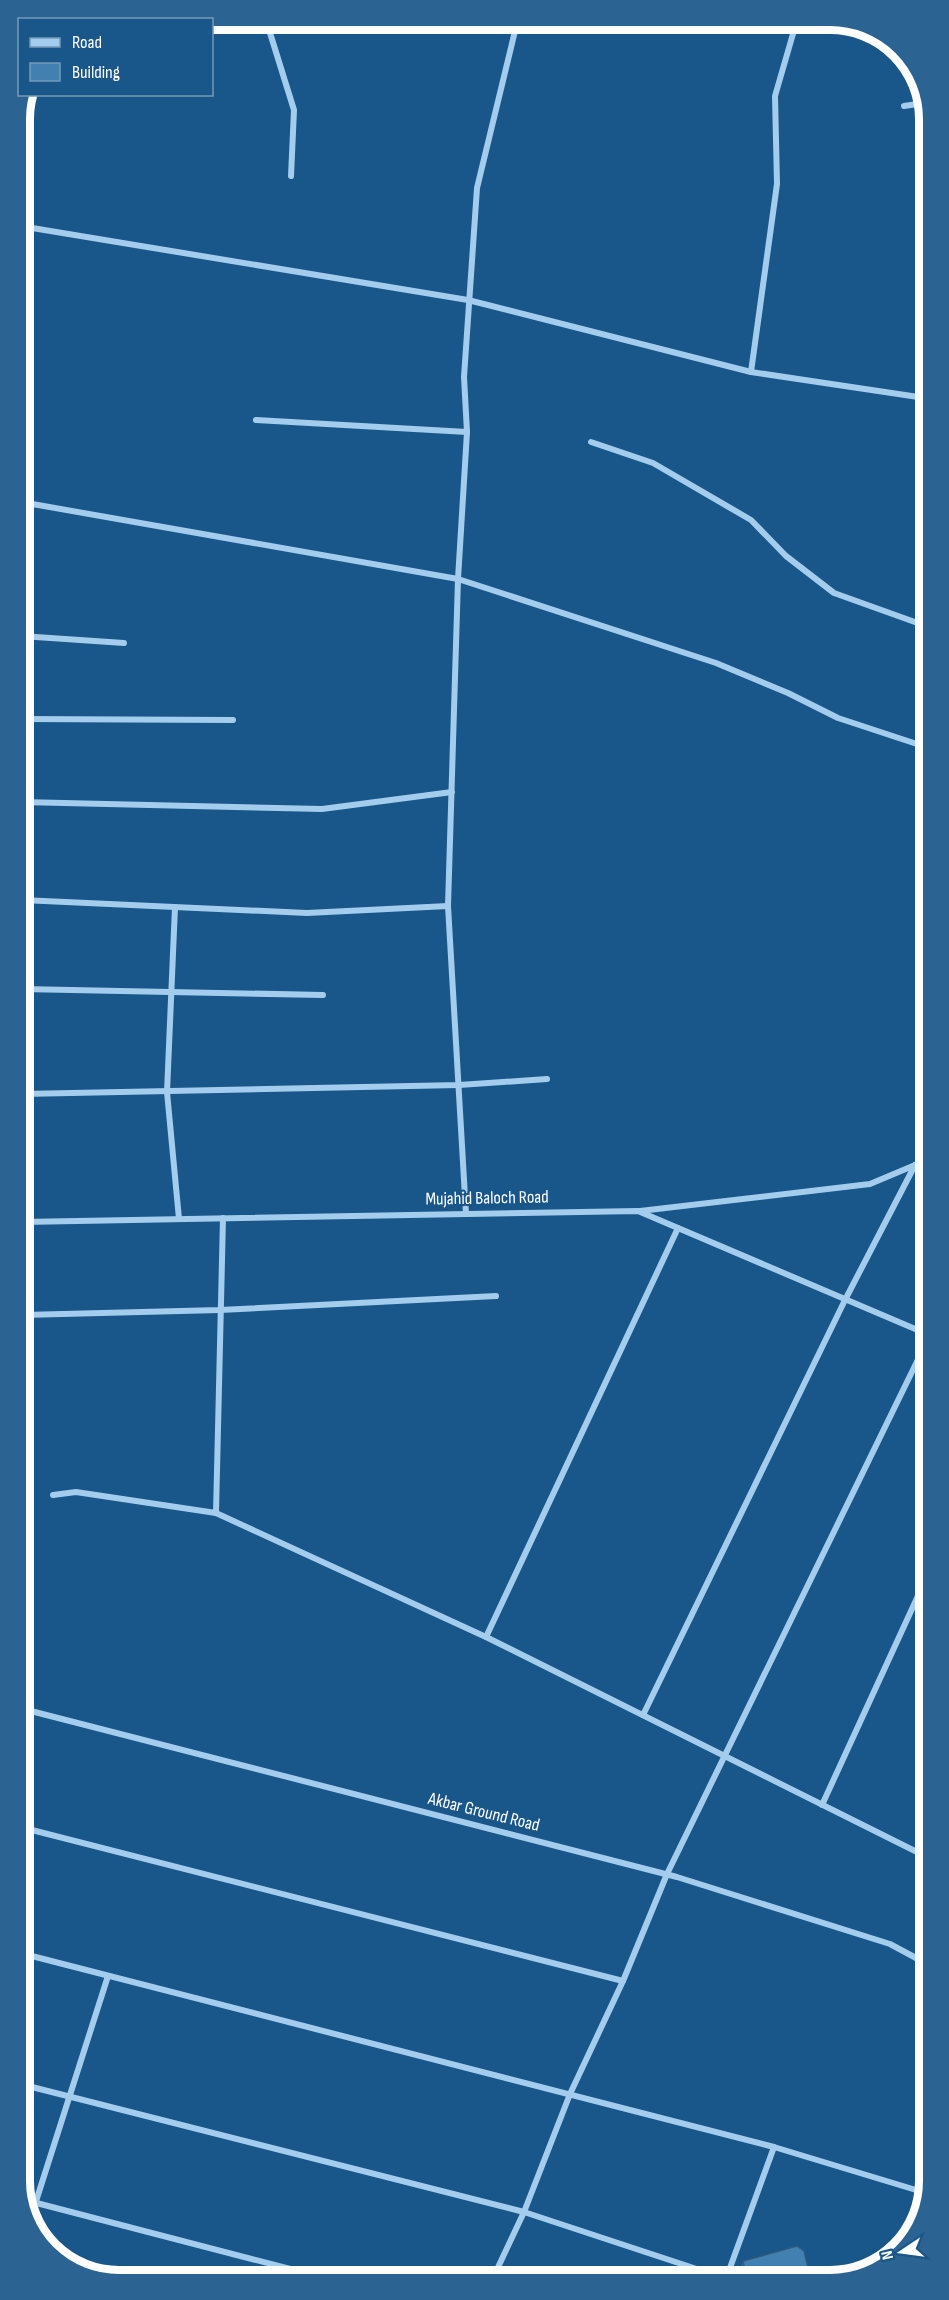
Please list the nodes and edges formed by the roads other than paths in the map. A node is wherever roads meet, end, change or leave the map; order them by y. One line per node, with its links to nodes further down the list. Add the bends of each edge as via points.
1 (269, 30): 6 (street, via 294,110)
2 (516, 30): 8 (street, via 477,188)
3 (794, 30): 9 (street, via 775,96 777,184)
4 (917, 104): 5 (street)
5 (904, 106)
6 (291, 176)
7 (30, 228): 8 (street)
8 (468, 300): 9 (street); 12 (street, via 464,378)
9 (751, 372): 10 (street)
10 (919, 397)
11 (256, 420): 12 (street)
12 (467, 432): 15 (street)
13 (591, 442): 16 (street, via 653,463 751,520 786,556 834,593)
14 (30, 504): 15 (street)
15 (458, 579): 21 (street, via 716,663 837,718); 22 (street)
16 (919, 623)
17 (30, 637): 18 (street)
18 (124, 643)
19 (30, 718): 20 (street)
20 (233, 720)
21 (919, 745)
22 (452, 792): 23 (street, via 322,808); 25 (street)
23 (30, 802)
24 (30, 900): 26 (street)
25 (448, 906): 26 (street, via 307,914); 31 (street)
26 (175, 907): 28 (street)
27 (30, 989): 28 (street)
28 (171, 992): 29 (street); 32 (street)
29 (323, 994)
30 (547, 1078): 31 (street)
31 (459, 1085): 32 (street); 37 (street)
32 (167, 1092): 33 (street); 39 (street)
33 (30, 1094)
34 (919, 1163): 35 (street)
35 (915, 1165): 36 (street, via 870,1184); 43 (street)
36 (638, 1211): 37 (street, Mujahid Baloch Road); 41 (street, Mujahid Baloch Road)
37 (466, 1214): 38 (street, Mujahid Baloch Road)
38 (223, 1218): 39 (street, Mujahid Baloch Road); 44 (street)
39 (179, 1219): 40 (street, Mujahid Baloch Road)
40 (30, 1222)
41 (678, 1228): 43 (street, Mujahid Baloch Road); 51 (street)
42 (496, 1296): 44 (street)
43 (845, 1300): 46 (street, Mujahid Baloch Road); 53 (street)
44 (220, 1310): 45 (street); 49 (street)
45 (30, 1315)
46 (919, 1331)
47 (919, 1357): 54 (street)
48 (52, 1495): 49 (street, via 76,1492)
49 (216, 1512): 51 (street)
50 (919, 1594): 55 (street)
51 (486, 1637): 53 (street)
52 (30, 1711): 58 (street, Akbar Ground Road)
53 (643, 1715): 54 (street)
54 (724, 1756): 55 (street); 58 (street)
55 (822, 1805): 57 (street)
56 (30, 1830): 62 (street)
57 (919, 1853)
58 (667, 1874): 60 (street, Akbar Ground Road, via 890,1944); 62 (street)
59 (30, 1956): 61 (street)
60 (919, 1960)
61 (108, 1976): 64 (street); 65 (street)
62 (623, 1981): 64 (street)
63 (30, 2087): 65 (street)
64 (570, 2094): 66 (street); 70 (street)
65 (70, 2097): 68 (street); 70 (street)
66 (774, 2147): 67 (street); 74 (street)
67 (918, 2191)
68 (35, 2203): 69 (street); 71 (street)
69 (34, 2206)
70 (524, 2212): 72 (street); 73 (street)
71 (294, 2270)
72 (497, 2270)
73 (700, 2270)
74 (729, 2270)

